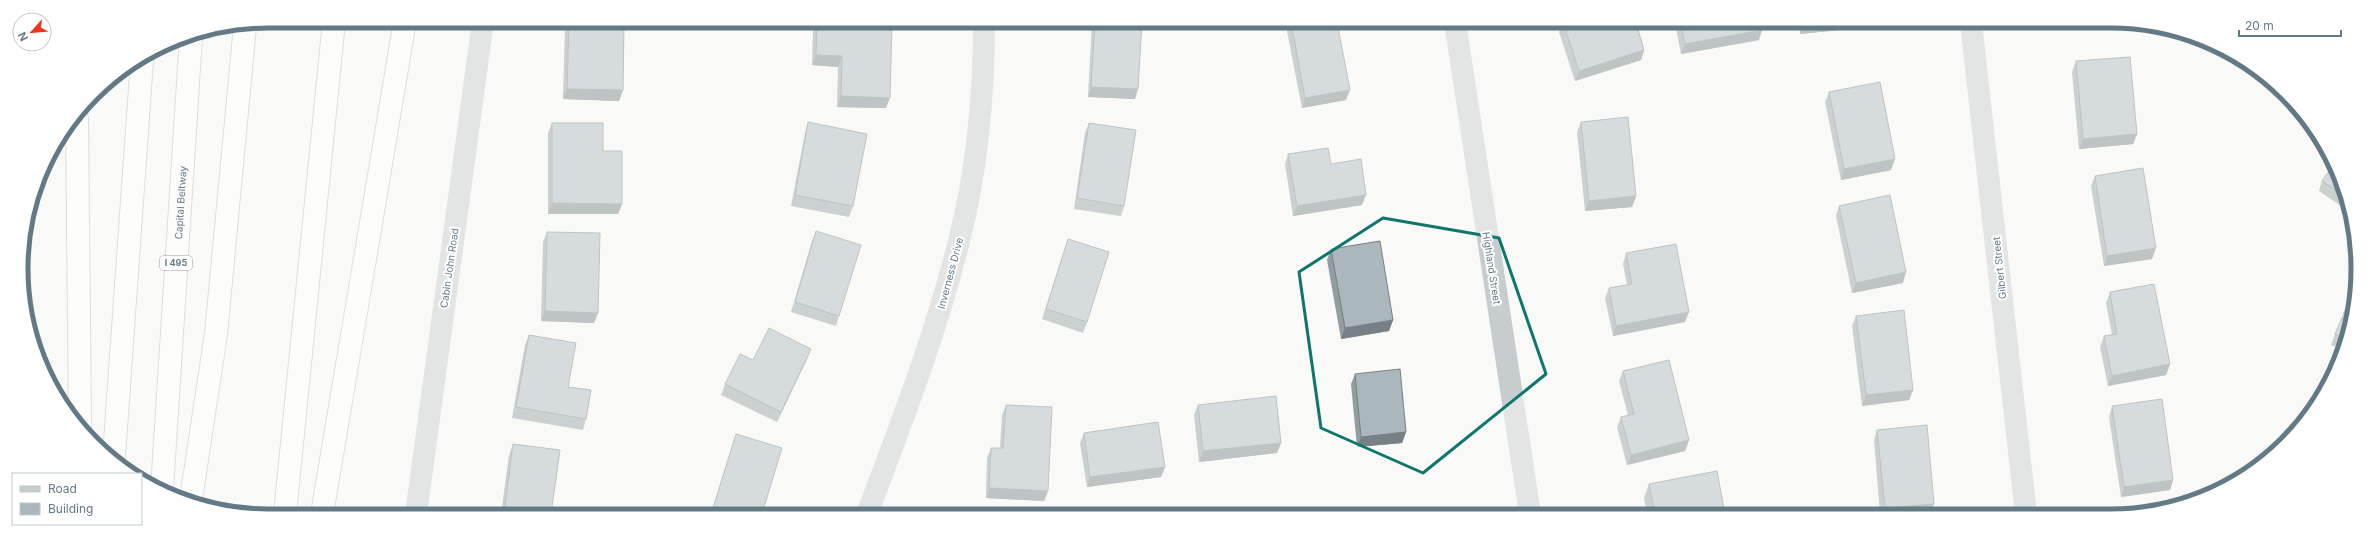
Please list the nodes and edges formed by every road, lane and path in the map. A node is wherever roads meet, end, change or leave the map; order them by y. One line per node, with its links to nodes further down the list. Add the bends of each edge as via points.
1 (333, 28): 15 (highway)
2 (404, 28): 16 (highway)
3 (482, 28): 17 (street, Cabin John Road)
4 (984, 28): 18 (street, Inverness Drive, via 984,56 975,153 960,240 933,332)
5 (1456, 28): 19 (street, Highland Street)
6 (1972, 28): 20 (street, Gilbert Street)
7 (245, 30): 14 (highway, via 216,334)
8 (191, 41): 13 (highway, Capital Beltway / I 495)
9 (142, 64): 12 (highway)
10 (77, 123): 11 (highway)
11 (80, 417)
12 (114, 453)
13 (162, 484)
14 (191, 496)
15 (285, 509)
16 (323, 509)
17 (417, 509)
18 (869, 509)
19 (1527, 509)
20 (2025, 509)

